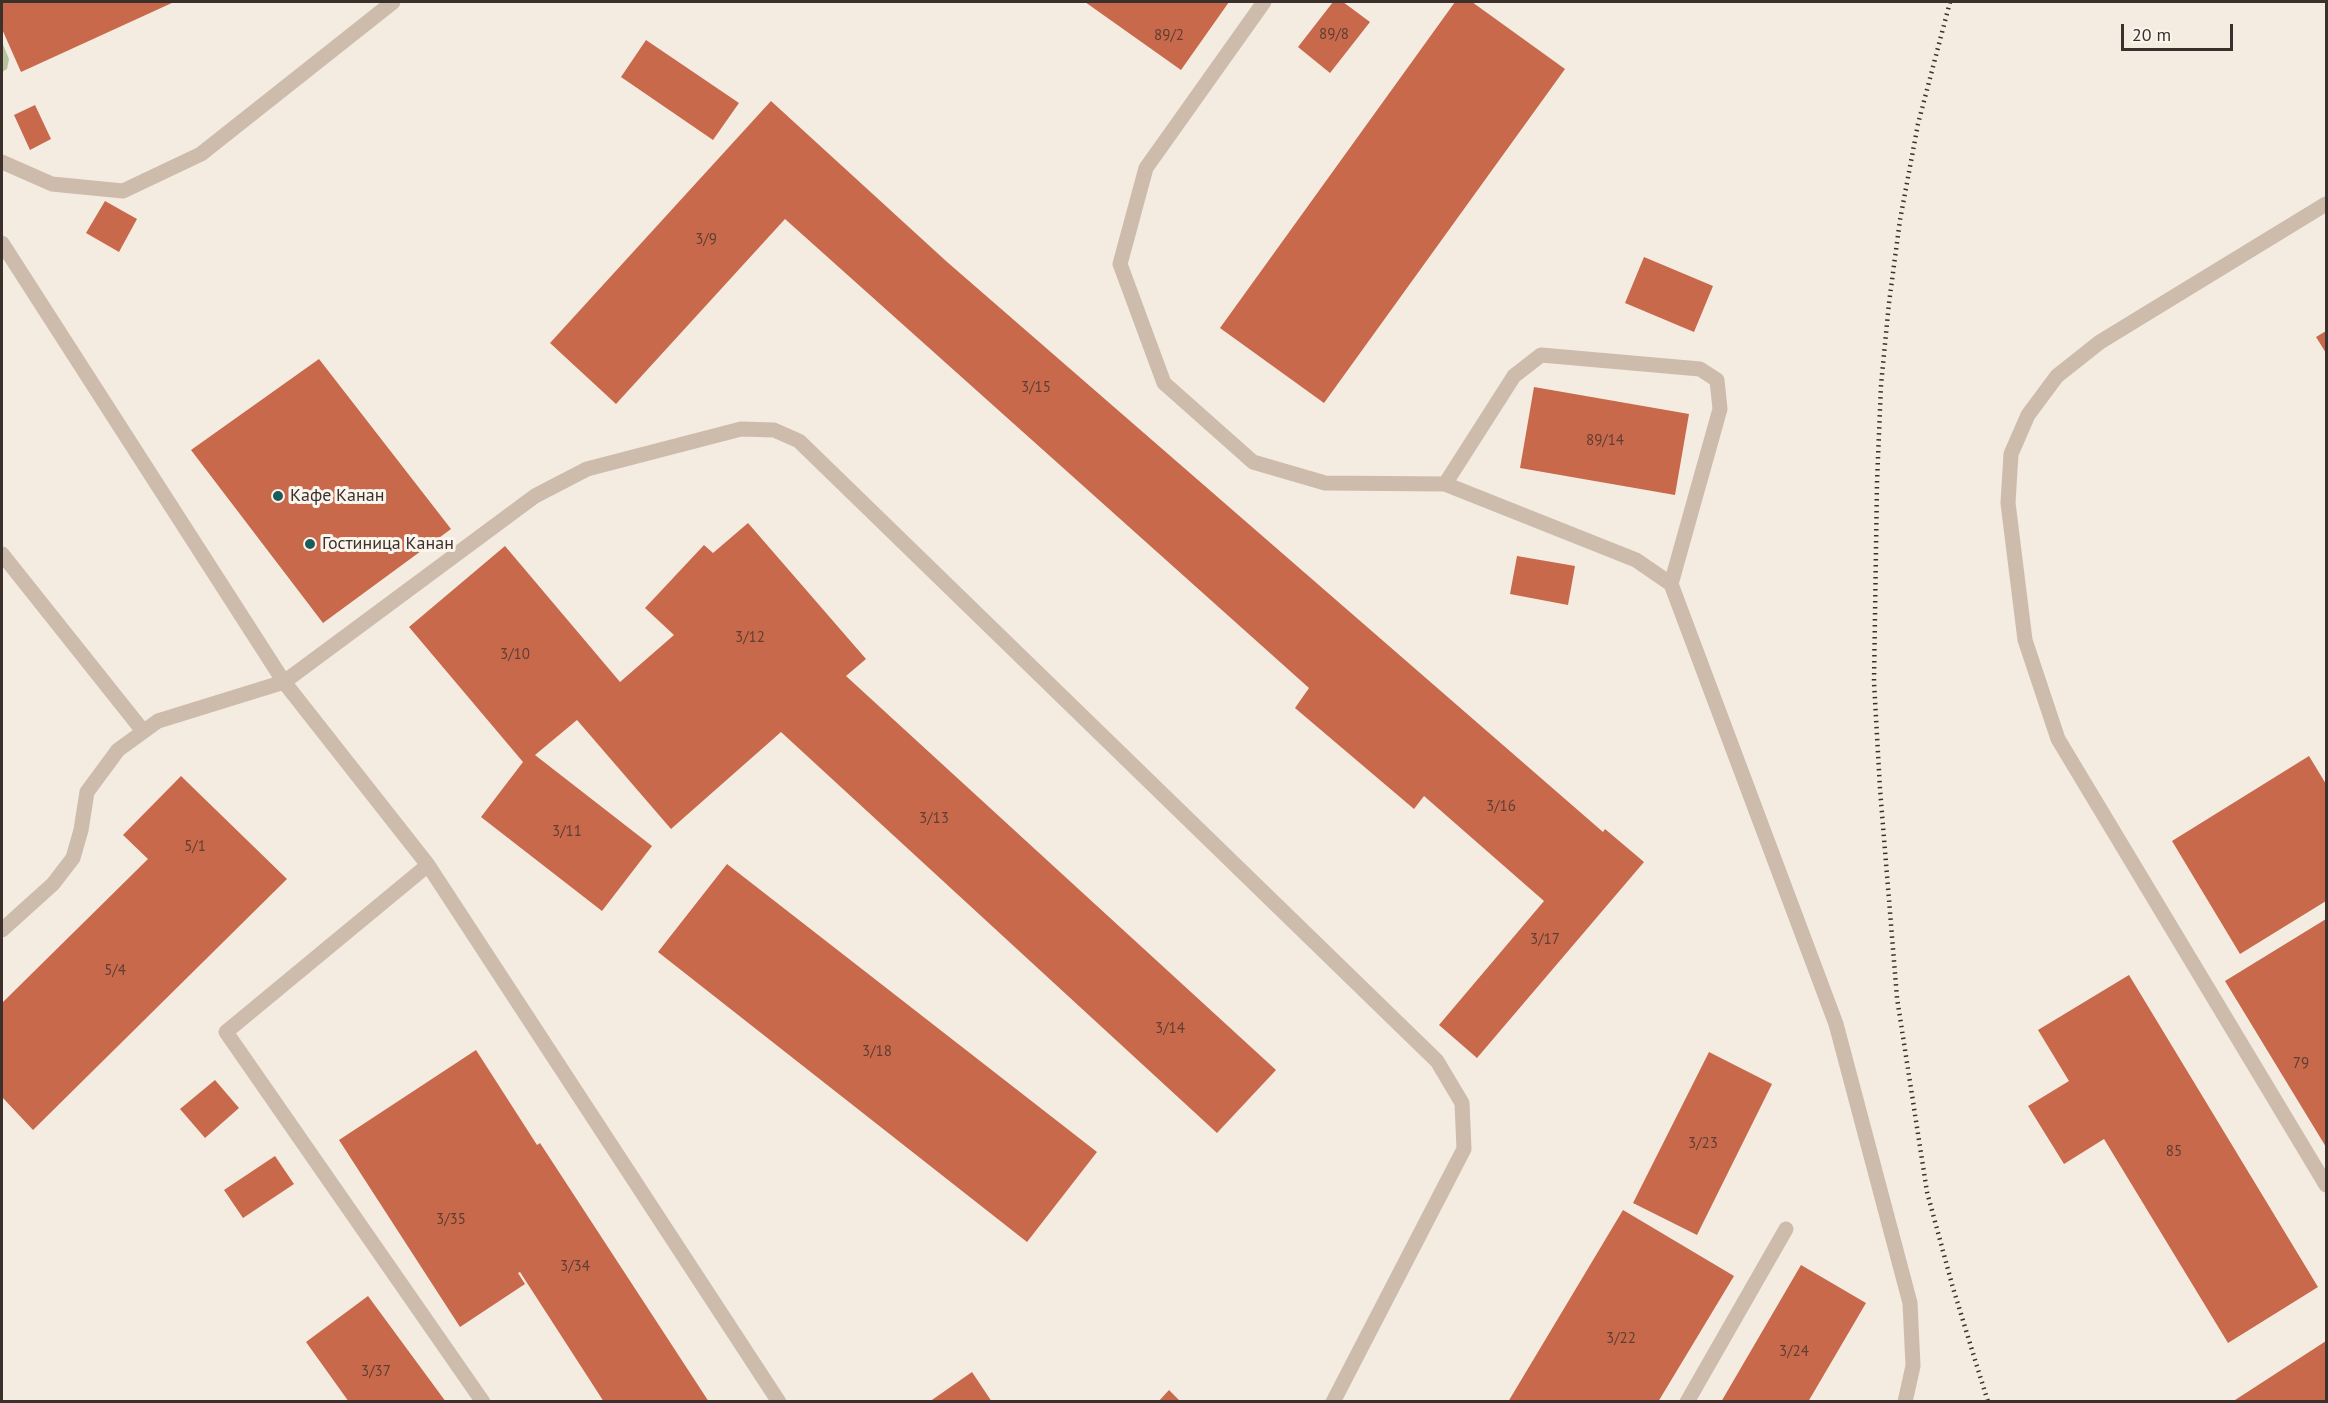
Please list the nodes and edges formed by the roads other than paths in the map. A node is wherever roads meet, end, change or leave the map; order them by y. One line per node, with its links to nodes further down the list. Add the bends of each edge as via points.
1 (393, 2): 3 (lane, via 201,154 123,191 52,184)
2 (1264, 2): 6 (lane, via 1146,168 1120,264 1164,383 1253,462 1325,483)
3 (2, 162)
4 (2326, 204): 13 (lane, via 2100,342 2057,376 2028,415 2011,454 2008,503 2025,640 2058,739)
5 (2, 243): 9 (lane)
6 (1445, 484): 8 (lane, via 1636,560); 8 (lane, via 1514,376 1541,355 1700,369 1718,380 1720,409)
7 (2, 554): 10 (lane)
8 (1671, 584): 19 (lane, via 1836,1024 1910,1303 1913,1366)
9 (284, 682): 10 (lane, via 158,721); 11 (lane); 17 (lane, via 535,495 587,470 741,429 774,430 799,441 1437,1061 1462,1103 1464,1149)
10 (143, 731): 12 (lane, via 118,750 87,792 73,858 53,884)
11 (428, 865): 15 (lane, via 226,1032); 16 (lane)
12 (2, 930)
13 (2326, 1185)
14 (1786, 1229): 18 (lane)
15 (483, 1401)
16 (779, 1401)
17 (1333, 1401)
18 (1687, 1401)
19 (1905, 1401)

